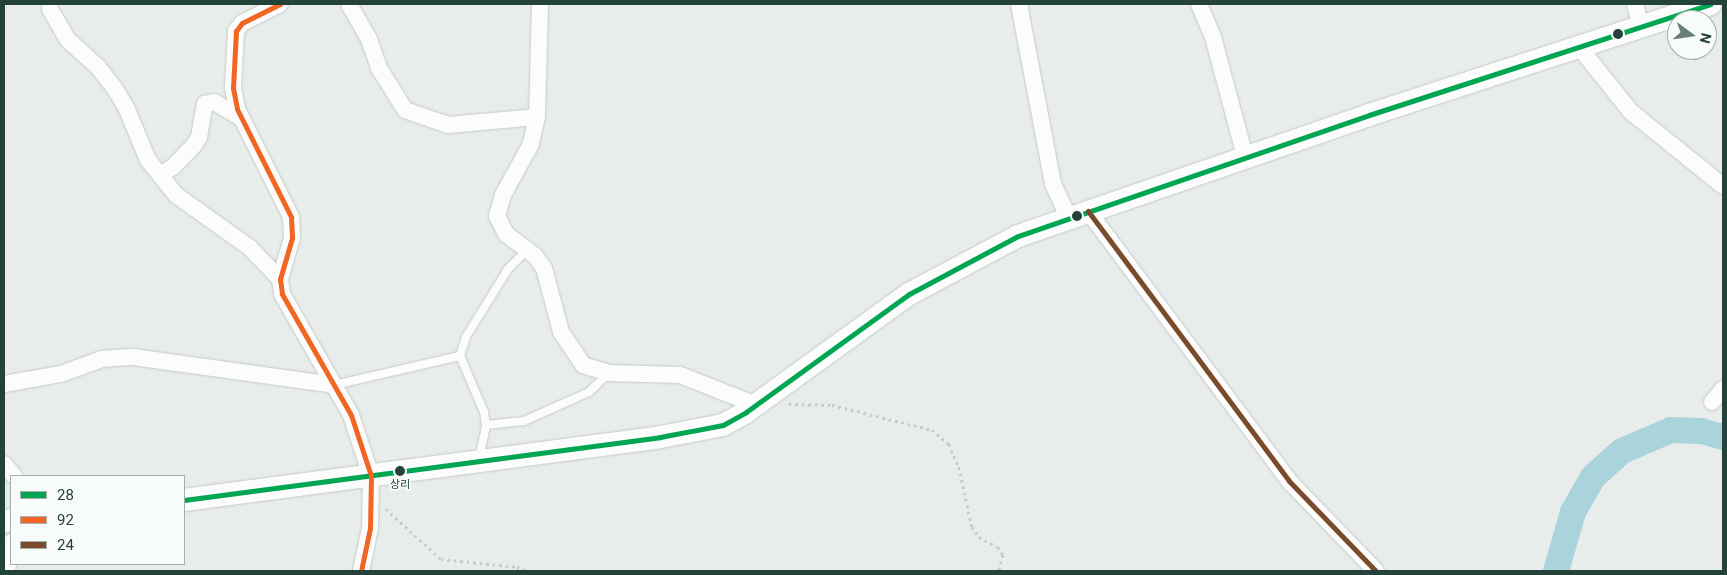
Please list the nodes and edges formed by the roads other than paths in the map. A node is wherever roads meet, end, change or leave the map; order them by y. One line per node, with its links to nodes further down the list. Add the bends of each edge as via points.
1 (280, 4): 12 (street, via 242,23 236,31 233,88)
2 (350, 4): 11 (street, via 370,38 379,68 404,110 456,125)
3 (540, 4): 11 (street)
4 (1019, 4): 16 (street, via 1053,184)
5 (1199, 4): 13 (street, via 1213,37)
6 (1635, 4): 9 (street)
7 (1710, 4): 9 (main road)
8 (50, 9): 14 (street, via 68,40 98,67 115,89 148,160)
9 (1640, 27): 10 (main road)
10 (1579, 47): 13 (main road, via 1368,115); 15 (street, via 1630,111)
11 (537, 117): 17 (street, via 531,144 503,194 497,216 506,234)
12 (242, 118): 14 (street, via 214,102 205,104 199,137 184,157); 18 (street, via 292,217 292,238)
13 (1246, 160): 16 (main road)
14 (160, 175): 18 (street, via 176,195 244,243)
15 (1723, 186)
16 (1079, 214): 23 (main road, via 1018,236 909,294); 33 (street, via 1290,481)
17 (527, 250): 19 (lane, via 508,269 466,337); 20 (street, via 544,268 561,332 583,365)
18 (280, 279): 22 (street, via 282,294)
19 (460, 356): 22 (lane); 24 (lane, via 484,412)
20 (609, 373): 23 (street, via 680,375); 24 (lane, via 589,392 524,421)
21 (4, 384): 22 (street, via 61,374 102,359 133,357)
22 (334, 385): 28 (street, via 351,415)
23 (756, 405): 25 (main road, via 723,425 660,437)
24 (486, 425): 25 (lane)
25 (479, 461): 28 (main road)
26 (4, 464): 27 (street)
27 (13, 475)
28 (371, 476): 29 (main road); 32 (street, via 370,528)
29 (185, 500)
30 (10, 549): 31 (street)
31 (7, 571)
32 (361, 571)
33 (1376, 571)

